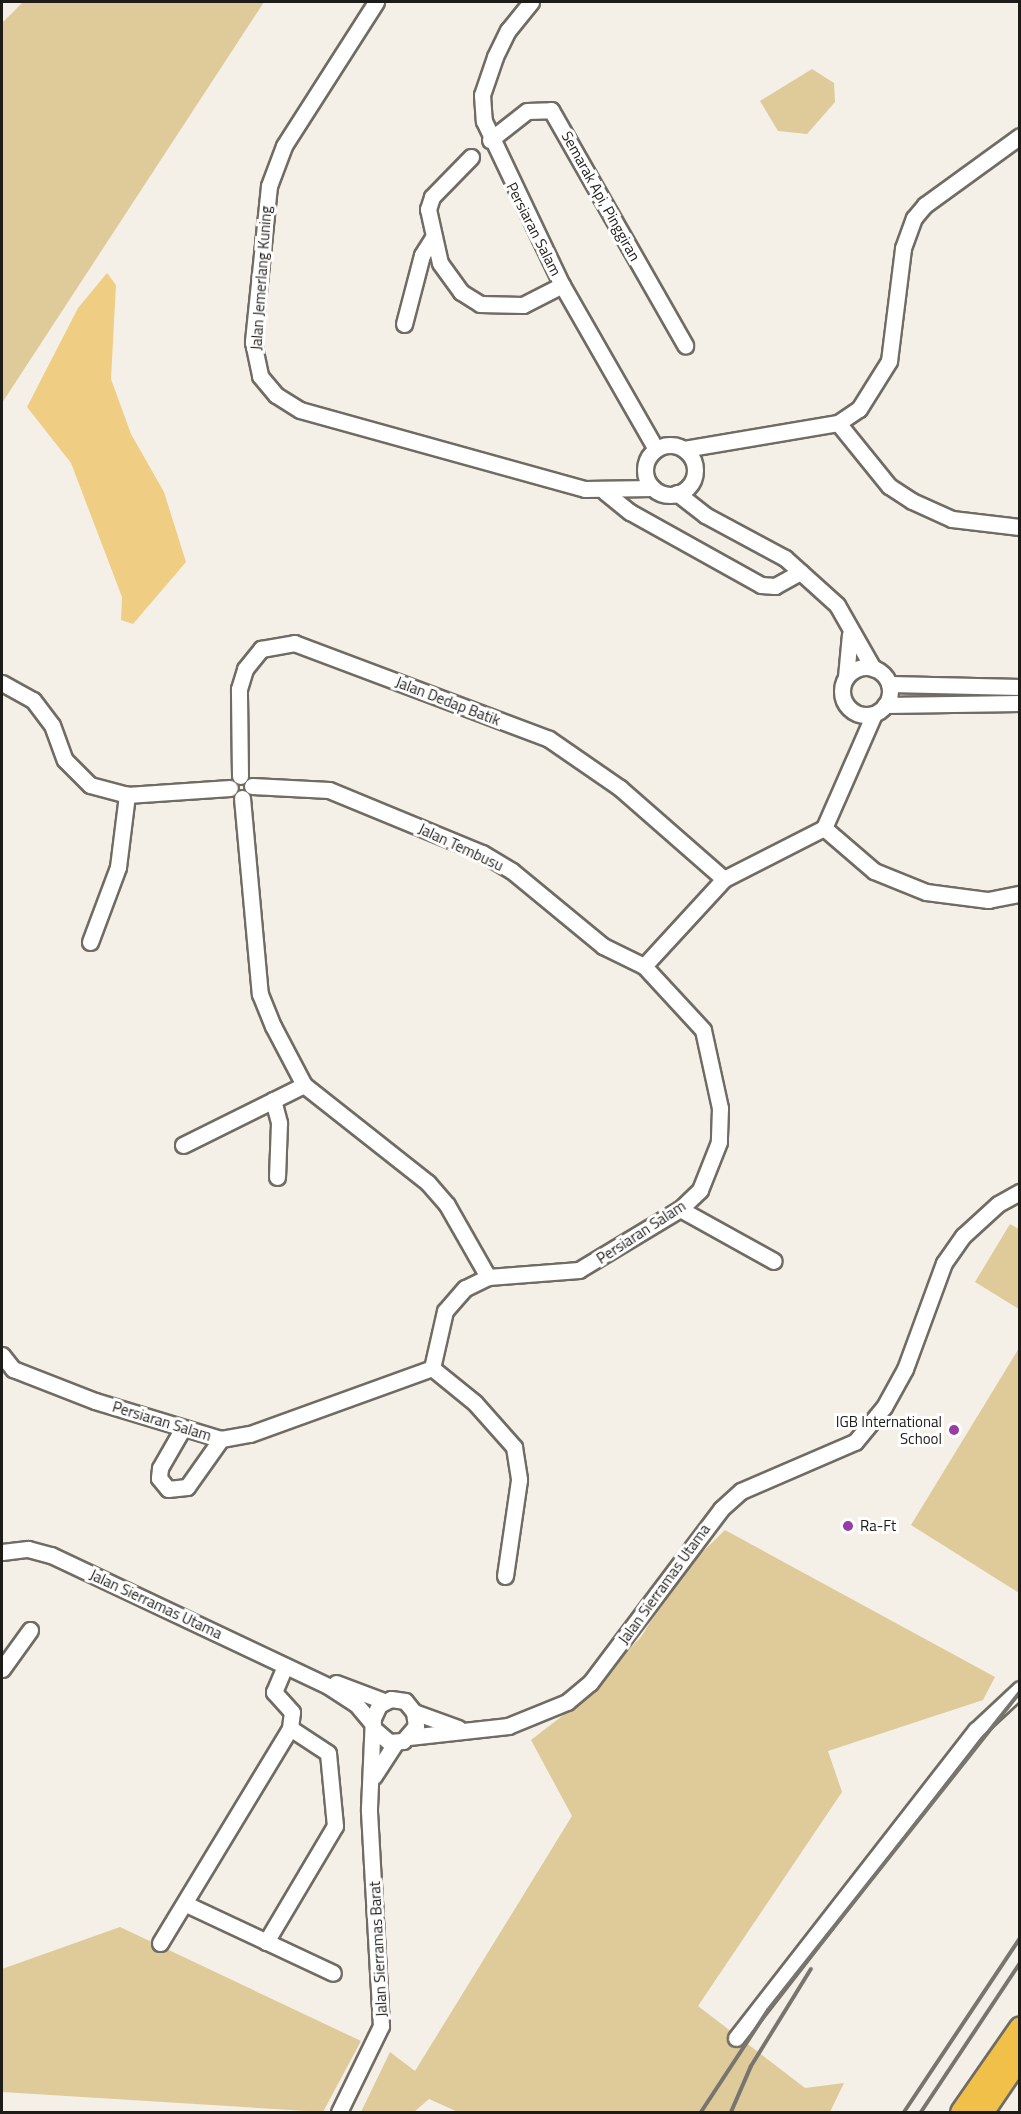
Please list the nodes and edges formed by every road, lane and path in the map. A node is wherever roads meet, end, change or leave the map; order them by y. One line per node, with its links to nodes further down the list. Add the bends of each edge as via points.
1 (376, 2): 18 (street, Jalan Jemerlang Kuning, via 284,146 269,186 253,342 260,376 276,395 300,410)
2 (531, 2): 4 (street, Persiaran Salam, via 508,30 482,95)
3 (1020, 136): 10 (street, via 925,205 914,218 903,248 889,361 860,410)
4 (490, 140): 7 (street, Persiaran Salam); 9 (street, Semarak Api, Pinggiran, via 527,111 551,110)
5 (471, 157): 6 (street, via 432,197 427,220)
6 (432, 239): 7 (street, via 440,263 461,292 480,304 523,305); 8 (street, via 422,255)
7 (562, 285): 12 (street, Persiaran Salam)
8 (404, 324)
9 (685, 345)
10 (838, 423): 11 (street); 21 (street, via 889,486 912,501 970,523)
11 (723, 442): 13 (street); 15 (street)
12 (656, 449): 13 (street, via 670,444); 14 (street)
13 (684, 449): 15 (street)
14 (645, 467): 16 (street); 17 (street)
15 (694, 473): 19 (street); 20 (street)
16 (653, 488): 17 (street, Jalan Jemerlang Kuning); 19 (street)
17 (624, 489): 18 (street, Jalan Jemerlang Kuning)
18 (605, 492): 22 (street, via 630,512 761,585 775,586)
19 (677, 493): 20 (street)
20 (705, 515): 22 (street, via 785,558)
21 (1020, 527)
22 (800, 572): 23 (street, via 837,605)
23 (850, 634): 24 (street); 25 (street)
24 (873, 668): 25 (street, via 858,668); 27 (street)
25 (846, 677): 31 (street, via 843,699)
26 (2, 683): 35 (street, via 33,700 52,725 76,773 105,791)
27 (889, 684): 28 (street); 30 (street)
28 (1020, 687)
29 (1020, 703): 30 (street)
30 (879, 710): 31 (street); 32 (street)
31 (852, 711): 32 (street)
32 (854, 750): 37 (street)
33 (235, 782): 34 (street); 35 (street); 36 (street); 38 (street, Jalan Dedap Batik, via 239,689 244,669 261,649 294,643 549,739 620,788)
34 (252, 786): 36 (street); 41 (street, Jalan Tembusu, via 329,790 482,853 512,871 603,946)
35 (127, 795): 40 (street, via 121,858)
36 (242, 798): 42 (street, via 260,994)
37 (824, 828): 38 (street); 39 (street, via 874,871 926,892 988,900)
38 (724, 879): 41 (street)
39 (1020, 894)
40 (90, 942)
41 (644, 966): 47 (street, Persiaran Salam, via 703,1030 716,1073 719,1142 700,1190)
42 (304, 1084): 43 (street); 49 (street, via 428,1184 447,1205)
43 (273, 1100): 44 (street); 45 (street, via 279,1123)
44 (183, 1145)
45 (277, 1177)
46 (1020, 1192): 65 (street, Jalan Sierramas Utama, via 998,1204 963,1236 944,1263 905,1369 884,1407 855,1442 741,1491 721,1509 597,1674 567,1702 508,1726)
47 (680, 1209): 48 (street); 49 (street, Persiaran Salam, via 579,1270)
48 (774, 1261)
49 (488, 1277): 51 (street, Persiaran Salam, via 465,1288 449,1305)
50 (2, 1355): 52 (street, Persiaran Salam, via 12,1369)
51 (432, 1368): 53 (street, Persiaran Salam, via 250,1434); 55 (street, via 475,1403 514,1447 519,1480)
52 (183, 1428): 53 (street, Persiaran Salam); 53 (street, via 160,1468 159,1478 168,1489 187,1487)
53 (221, 1439)
54 (2, 1552): 57 (street, Jalan Sierramas Utama, via 28,1549 51,1555)
55 (506, 1576)
56 (30, 1630): 58 (street)
57 (285, 1666): 59 (street, Jalan Sierramas Utama); 64 (street, via 274,1692 292,1712)
58 (2, 1669)
59 (307, 1676): 61 (street, Jalan Sierramas Utama); 63 (street, Jalan Sierramas Utama, via 356,1704)
60 (1020, 1689): 73 (street, via 976,1730)
61 (384, 1701): 62 (street, via 398,1699); 63 (street, via 375,1711)
62 (414, 1712): 65 (street, Jalan Sierramas Utama); 66 (street, via 416,1726)
63 (374, 1727): 66 (street, via 383,1739); 67 (street, Jalan Sierramas Barat)
64 (290, 1728): 68 (street); 69 (street, via 328,1753 335,1826)
65 (461, 1729): 66 (street, Jalan Sierramas Utama)
66 (402, 1740): 67 (street, Jalan Sierramas Barat)
67 (374, 1776): 75 (street, Jalan Sierramas Barat, via 369,1808 381,2026)
68 (186, 1904): 69 (street); 70 (street)
69 (266, 1942): 71 (street)
70 (160, 1943)
71 (333, 1973)
72 (1020, 2027): 76 (highway)
73 (736, 2038)
74 (1020, 2056): 77 (highway)
75 (339, 2112)
76 (961, 2112)
77 (982, 2112)

